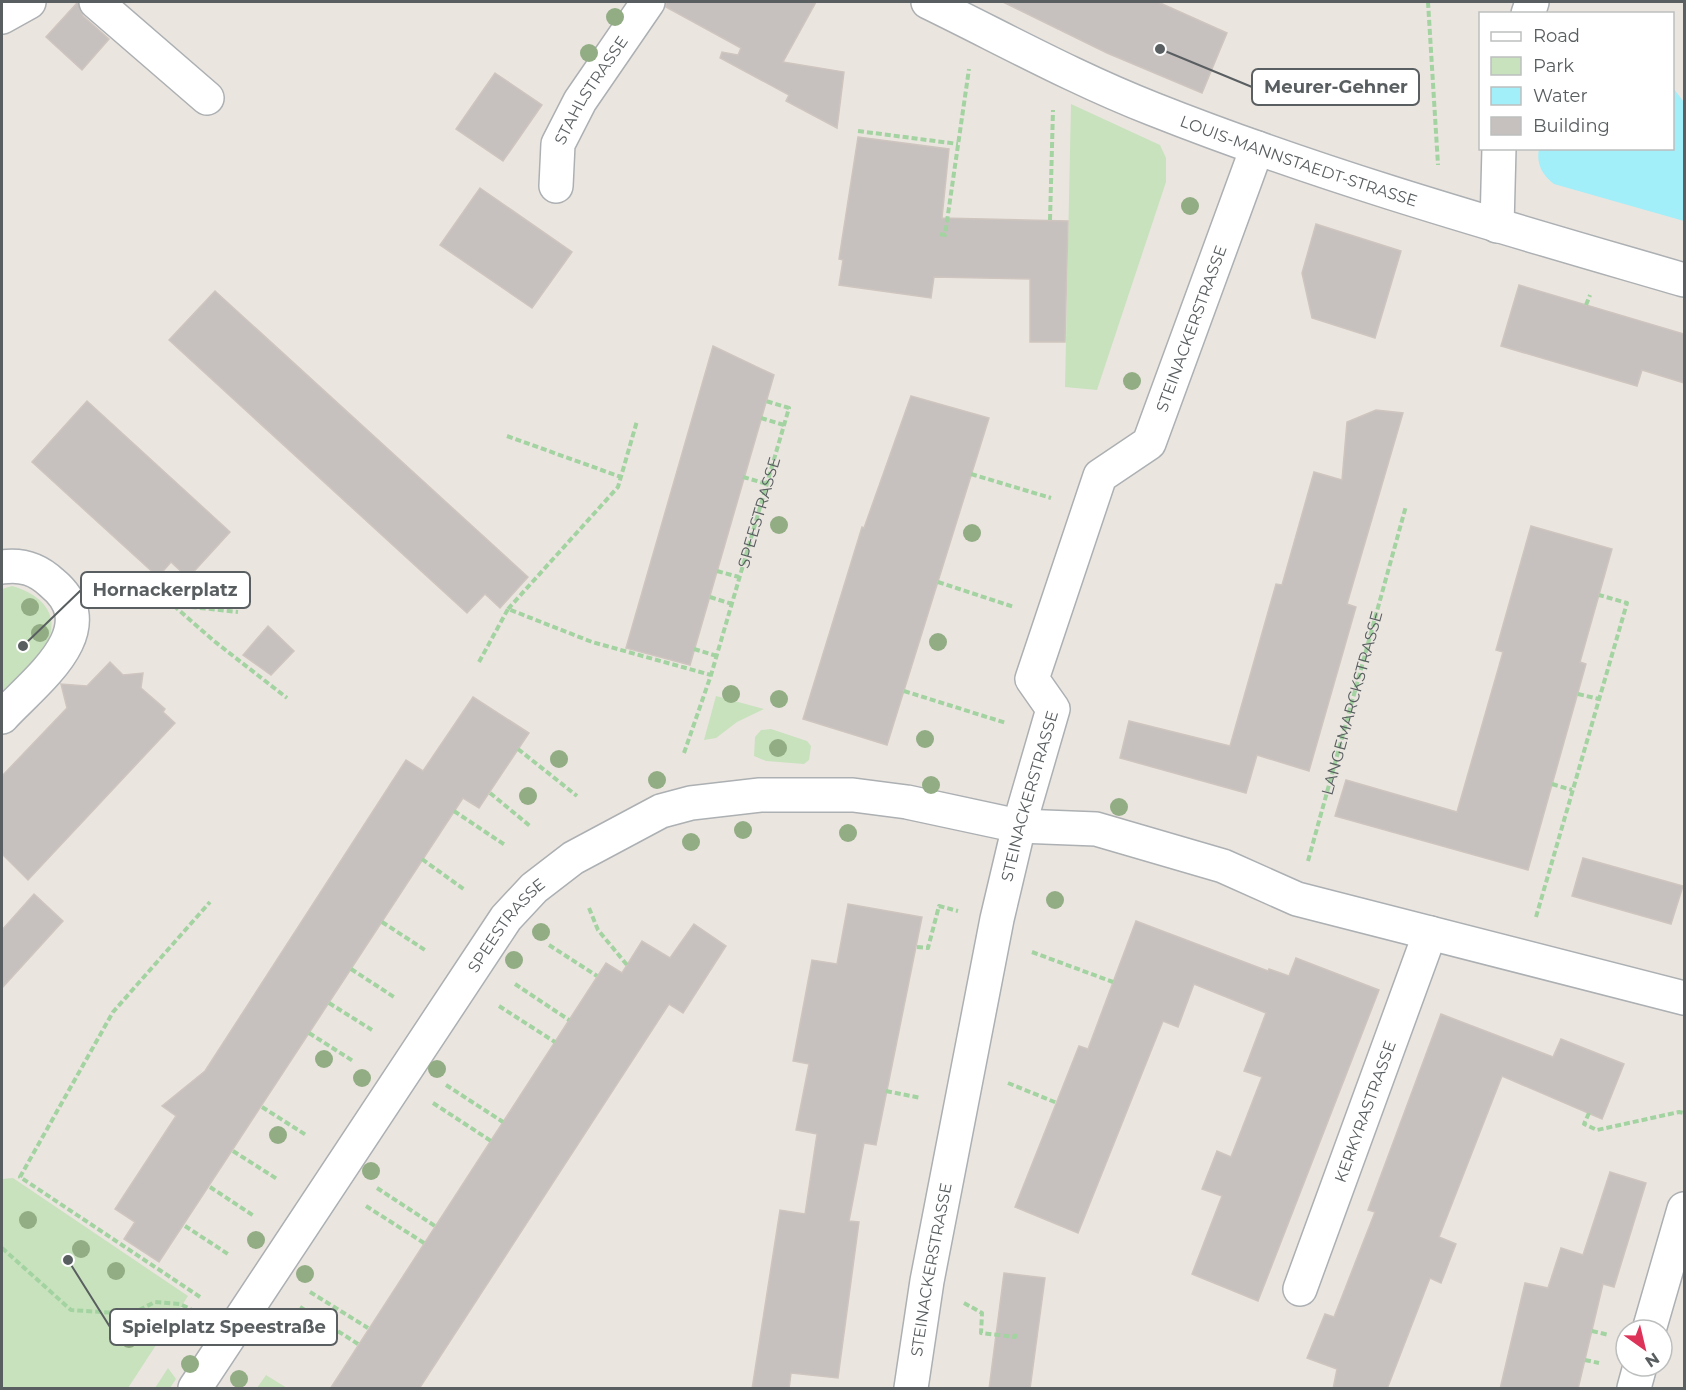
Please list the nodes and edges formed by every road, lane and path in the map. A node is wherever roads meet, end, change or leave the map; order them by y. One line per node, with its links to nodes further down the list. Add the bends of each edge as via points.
1 (29, 2): 6 (street)
2 (96, 2): 9 (street)
3 (648, 2): 14 (street, STAHLSTRASSE, via 580,101 558,144)
4 (928, 2): 7 (street, LOUIS-MANNSTAEDT-STRASSE)
5 (1428, 2): 15 (path, via 1437,162)
6 (2, 17)
7 (975, 25): 8 (street, LOUIS-MANNSTAEDT-STRASSE); 11 (path)
8 (1054, 63): 12 (street, LOUIS-MANNSTAEDT-STRASSE, via 1152,109); 16 (path)
9 (207, 98)
10 (858, 131): 11 (path)
11 (958, 144): 18 (path, via 945,235)
12 (1257, 148): 15 (street, LOUIS-MANNSTAEDT-STRASSE); 30 (street, STEINACKERSTRASSE, via 1149,443 1100,476)
13 (1499, 150): 17 (street)
14 (556, 186)
15 (1454, 214): 17 (street, LOUIS-MANNSTAEDT-STRASSE)
16 (1050, 220)
17 (1497, 226): 19 (street, LOUIS-MANNSTAEDT-STRASSE)
18 (939, 234)
19 (1684, 280)
20 (766, 401): 23 (path, SPEESTRASSE, via 789,408)
21 (761, 418): 23 (path)
22 (637, 421): 26 (path)
23 (784, 425): 28 (path, SPEESTRASSE)
24 (507, 436): 26 (path)
25 (971, 474): 30 (path)
26 (621, 477): 40 (path, via 618,487)
27 (743, 477): 28 (path)
28 (767, 484): 33 (path, SPEESTRASSE)
29 (1406, 506): 65 (path, LANGEMARCKSTRASSE)
30 (1088, 510): 42 (street, STEINACKERSTRASSE)
31 (2, 567): 39 (street, via 17,565 39,572 60,589)
32 (717, 571): 33 (path)
33 (740, 577): 37 (path, SPEESTRASSE)
34 (938, 582): 42 (path)
35 (1599, 595): 50 (path, via 1627,603)
36 (710, 597): 37 (path)
37 (732, 604): 44 (path, SPEESTRASSE)
38 (173, 606): 39 (path); 41 (path); 49 (path)
39 (72, 608): 51 (street, via 74,622 65,647)
40 (508, 609): 45 (path); 46 (path, via 592,642)
41 (238, 612)
42 (1051, 619): 52 (street, STEINACKERSTRASSE, via 1032,678 1053,709)
43 (694, 649): 44 (path)
44 (717, 656): 46 (path, SPEESTRASSE)
45 (479, 662)
46 (711, 675): 54 (path, SPEESTRASSE)
47 (904, 691): 52 (path)
48 (1578, 694): 50 (path)
49 (287, 698)
50 (1599, 699): 56 (path)
51 (2, 717)
52 (1045, 735): 61 (street, STEINACKERSTRASSE)
53 (518, 748): 58 (path)
54 (684, 753)
55 (1552, 784): 56 (path)
56 (1572, 790): 74 (path)
57 (490, 793): 60 (path)
58 (577, 796)
59 (454, 811): 62 (path)
60 (530, 826)
61 (1019, 826): 65 (street, via 1096,829 1223,866); 69 (street, STEINACKERSTRASSE); 121 (street, SPEESTRASSE, via 907,802 853,795 760,795 691,803 662,811 573,858 534,888 500,926)
62 (506, 845)
63 (422, 859): 64 (path)
64 (465, 890)
65 (1297, 899): 70 (street)
66 (210, 902): 114 (path, via 113,1012 20,1177)
67 (590, 908): 75 (path, via 598,930)
68 (382, 922): 73 (path)
69 (995, 928): 72 (path, via 939,906 928,948); 78 (path); 89 (street, STEINACKERSTRASSE)
70 (1430, 933): 74 (street); 112 (street, KERKYRASTRASSE)
71 (549, 945): 77 (path)
72 (916, 947)
73 (425, 950)
74 (1525, 956): 81 (street)
75 (627, 965)
76 (351, 969): 80 (path)
77 (597, 976)
78 (1113, 982)
79 (515, 984): 84 (path)
80 (394, 997)
81 (1684, 998)
82 (329, 1003): 85 (path)
83 (499, 1006): 87 (path)
84 (569, 1020)
85 (372, 1030)
86 (309, 1033): 88 (path)
87 (555, 1042)
88 (353, 1061)
89 (970, 1068): 91 (path); 111 (street, STEINACKERSTRASSE)
90 (445, 1084): 96 (path)
91 (1057, 1102)
92 (433, 1103): 98 (path)
93 (262, 1107): 97 (path)
94 (1589, 1113): 95 (path, via 1584,1124 1597,1130)
95 (1684, 1113)
96 (504, 1122)
97 (306, 1135)
98 (491, 1141)
99 (233, 1151): 100 (path)
100 (277, 1179)
101 (210, 1187): 105 (path)
102 (377, 1188): 107 (path)
103 (366, 1206): 108 (path)
104 (1684, 1209): 117 (street)
105 (254, 1216)
106 (185, 1226): 110 (path)
107 (435, 1226)
108 (424, 1243)
109 (2, 1248): 116 (path, via 71,1310 131,1314 155,1302 180,1304)
110 (228, 1254)
111 (927, 1281): 119 (path, via 982,1313 981,1333 1015,1337); 122 (street, STEINACKERSTRASSE)
112 (1300, 1289)
113 (310, 1292): 118 (path)
114 (200, 1297)
115 (300, 1307): 120 (path)
116 (192, 1311)
117 (1652, 1318)
118 (368, 1328)
119 (1015, 1331)
120 (358, 1344)
121 (195, 1389)
122 (911, 1389)

